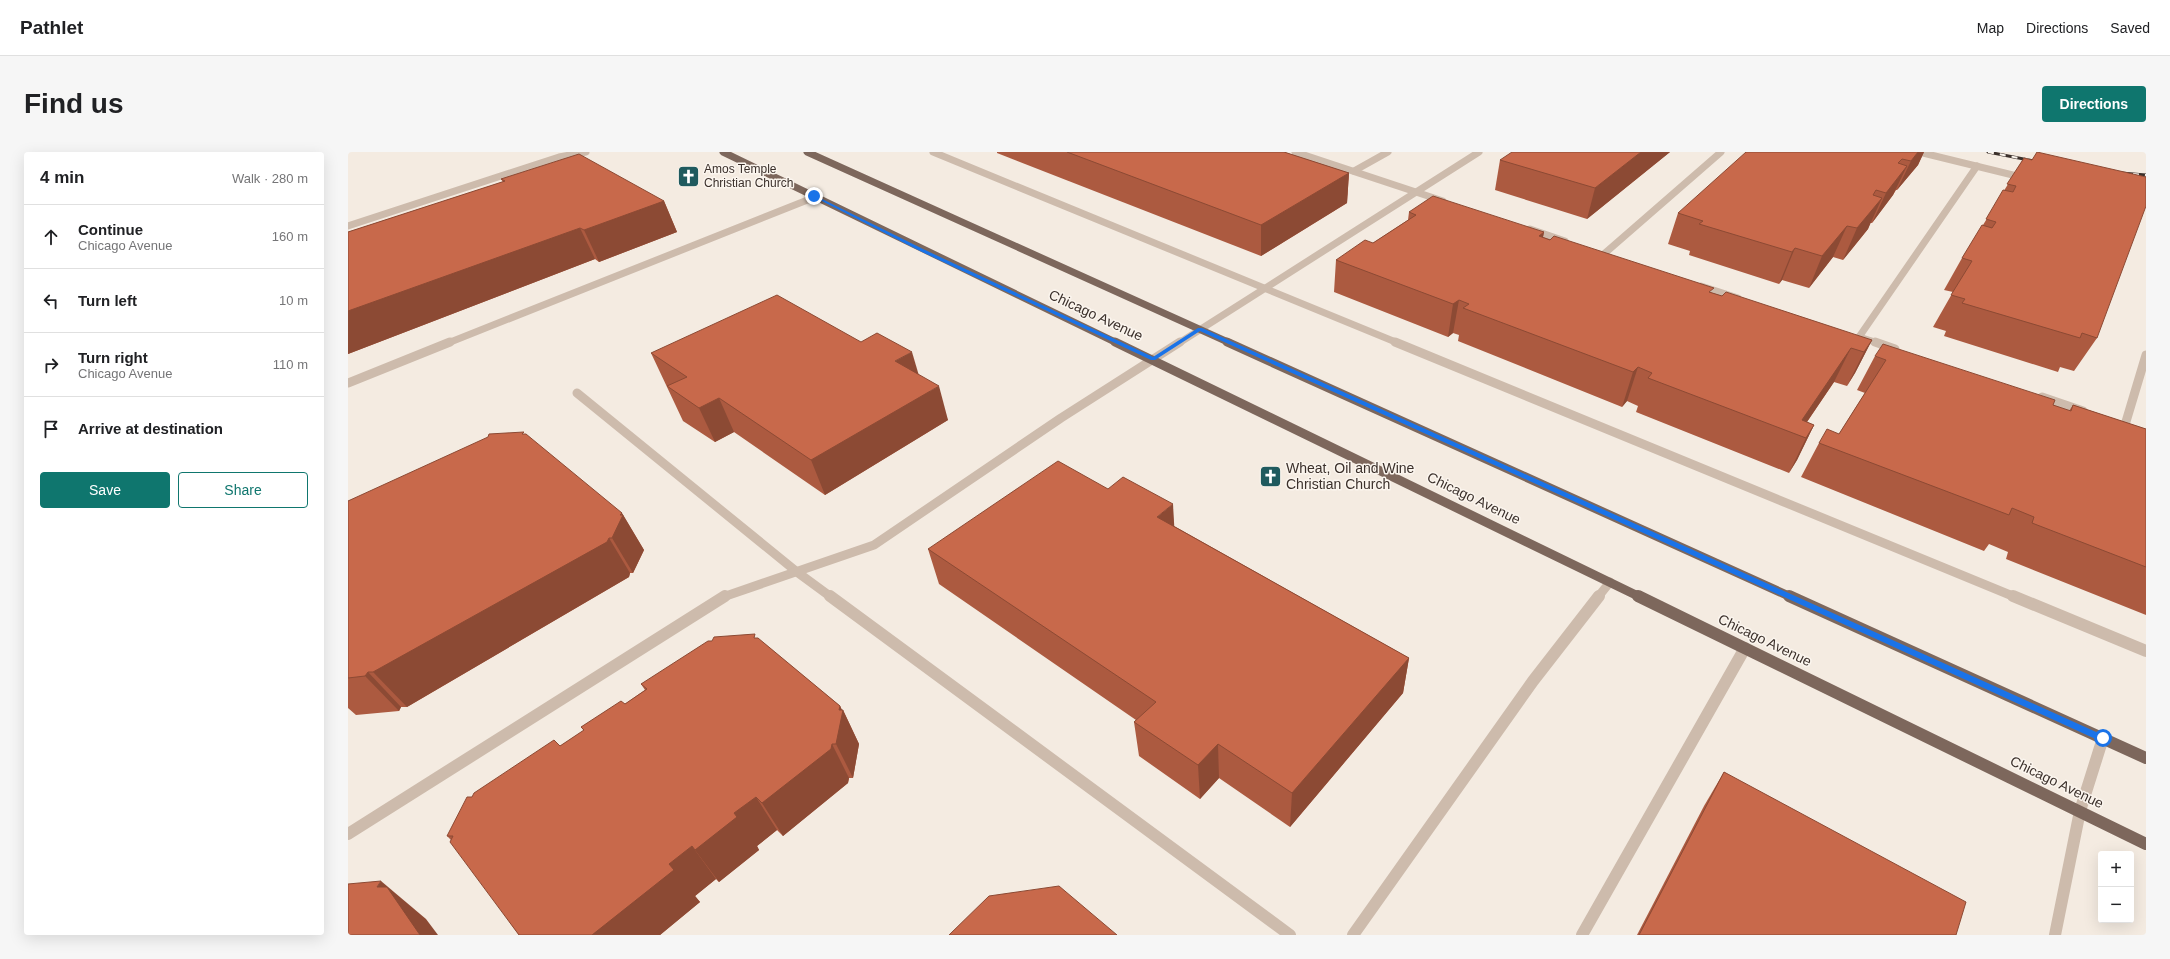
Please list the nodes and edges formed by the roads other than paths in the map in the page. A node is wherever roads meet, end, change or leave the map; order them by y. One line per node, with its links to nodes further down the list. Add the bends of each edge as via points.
1 (586, 152): 16 (lane, via 559,157)
2 (722, 152): 14 (main road, Chicago Avenue)
3 (807, 152): 23 (main road, Chicago Avenue)
4 (933, 152): 21 (lane)
5 (1295, 152): 11 (lane)
6 (1388, 152): 11 (lane)
7 (1479, 152): 13 (lane)
8 (1721, 152): 19 (lane)
9 (1920, 152): 10 (lane)
10 (1977, 166): 12 (lane); 24 (lane, via 1855,336)
11 (1354, 171): 13 (lane)
12 (2031, 179)
13 (1416, 192): 15 (lane); 21 (lane)
14 (814, 196): 26 (main road, Chicago Avenue, via 921,250); 27 (lane)
15 (1454, 204)
16 (348, 226)
17 (1522, 227): 18 (lane)
18 (1574, 244)
19 (1604, 254)
20 (1694, 283): 22 (lane)
21 (1265, 287): 23 (lane); 35 (lane)
22 (1747, 300)
23 (1200, 329): 26 (lane); 36 (main road, Chicago Avenue)
24 (1903, 352)
25 (2146, 355): 31 (lane)
26 (1153, 359): 32 (lane, via 874,545); 33 (main road, Chicago Avenue)
27 (348, 383)
28 (578, 393): 32 (lane)
29 (2036, 396): 30 (lane)
30 (2088, 413)
31 (2125, 425)
32 (797, 572): 39 (lane, via 727,595); 41 (lane)
33 (1610, 582): 34 (main road, Chicago Avenue); 42 (lane, via 1533,681)
34 (1745, 648): 38 (main road, Chicago Avenue); 43 (lane)
35 (2146, 651)
36 (2103, 738): 37 (main road, Chicago Avenue); 38 (lane)
37 (2146, 758)
38 (2080, 811): 40 (main road, Chicago Avenue); 44 (lane)
39 (348, 834)
40 (2146, 844)
41 (1290, 935)
42 (1353, 935)
43 (1582, 935)
44 (2055, 935)

